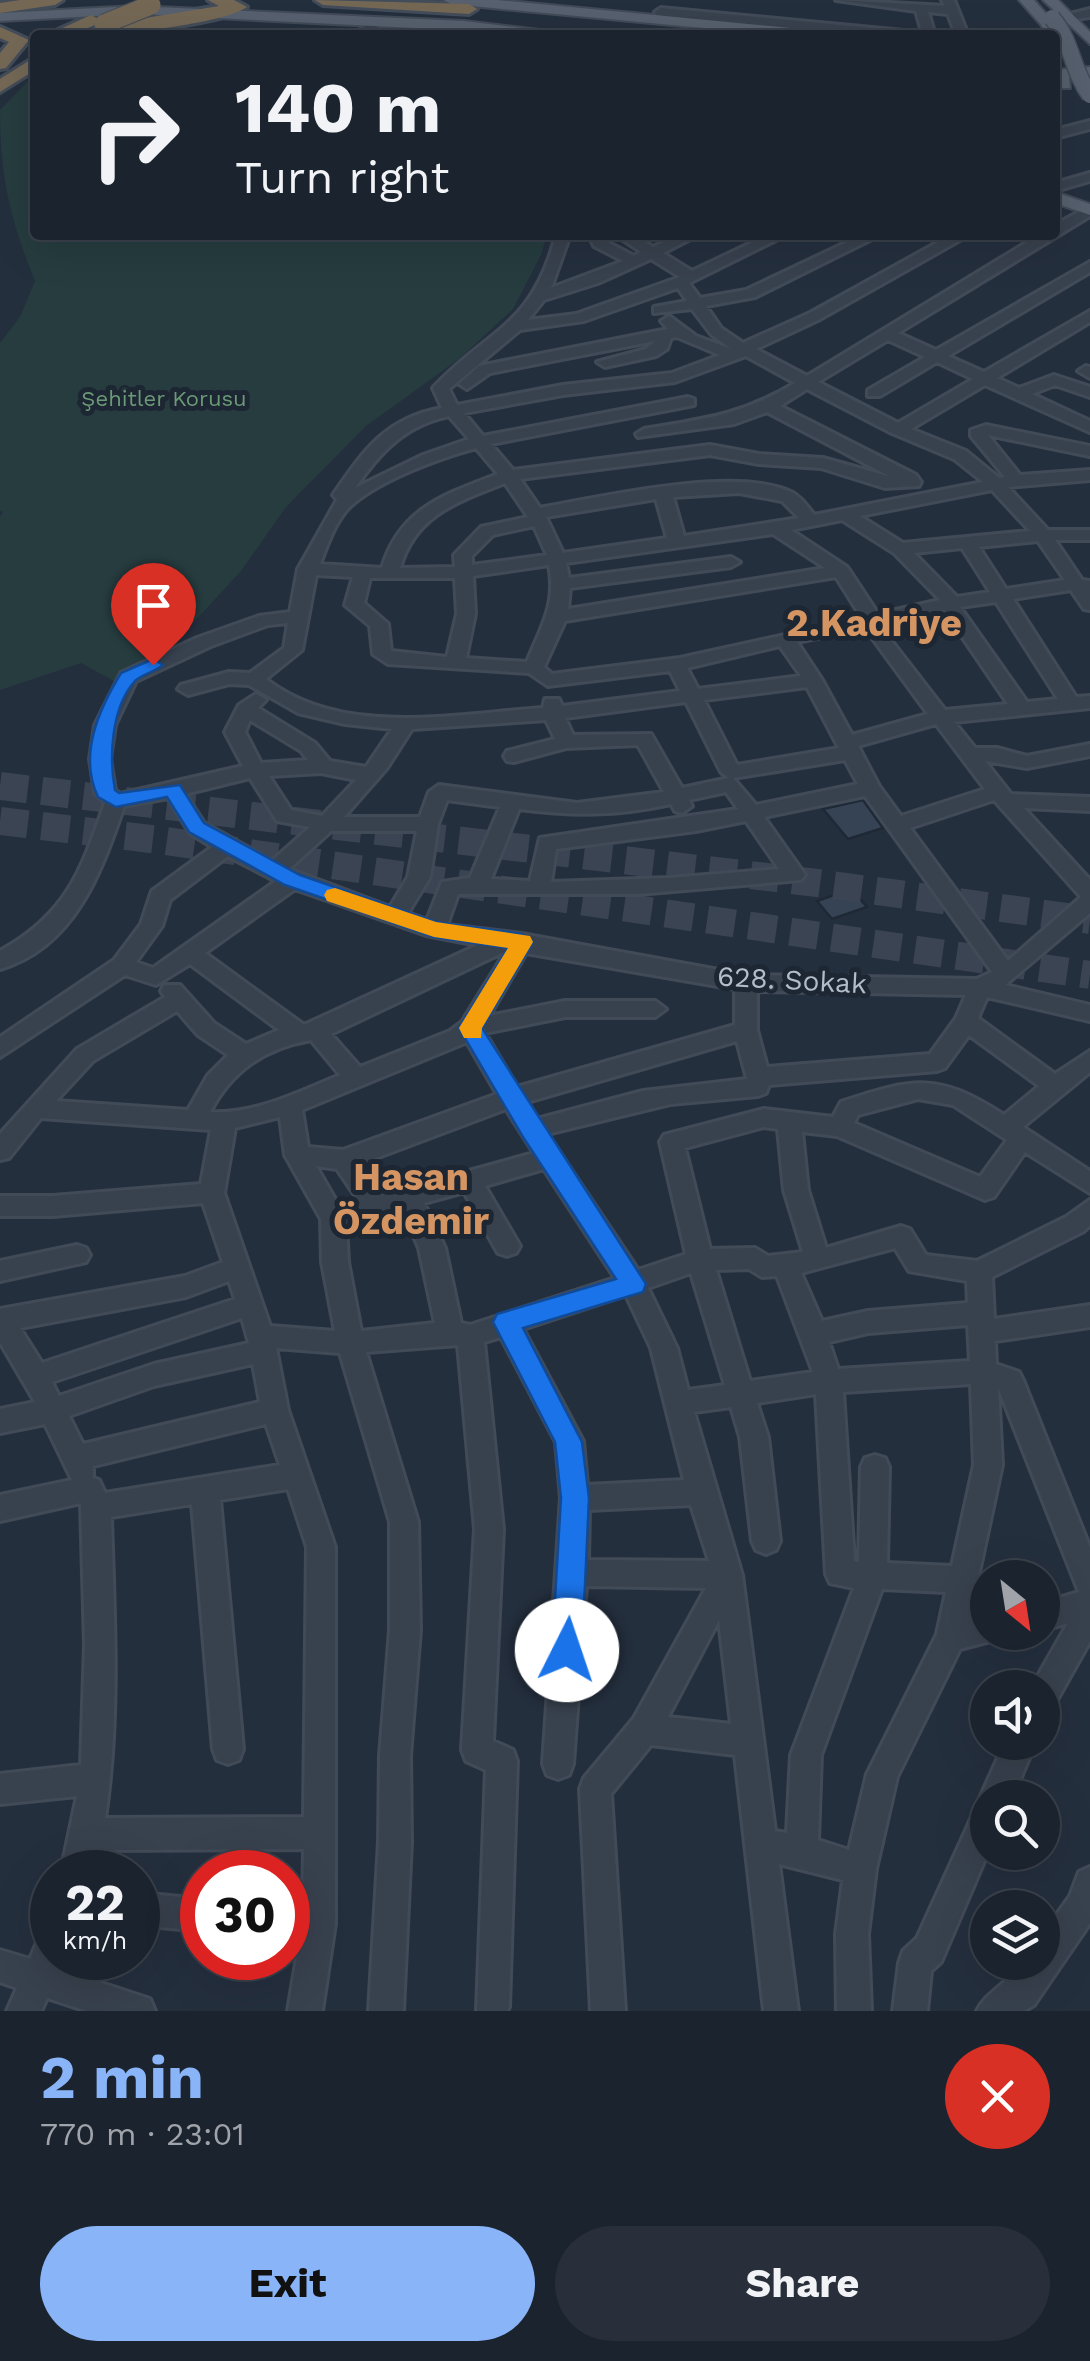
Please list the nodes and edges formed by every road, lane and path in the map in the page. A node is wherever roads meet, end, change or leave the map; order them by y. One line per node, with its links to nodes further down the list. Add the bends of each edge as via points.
1 (56, 0): 12 (highway)
2 (323, 0): 13 (highway)
3 (374, 0): 13 (highway)
4 (451, 0): 9 (main road)
5 (842, 0): 14 (street); 30 (street)
6 (1037, 0): 18 (main road); 18 (main road); 34 (main road)
7 (133, 3): 8 (highway); 24 (highway, bridge)
8 (176, 5): 15 (highway); 24 (highway)
9 (550, 5): 20 (main road)
10 (664, 6): 20 (main road); 22 (street)
11 (952, 6): 16 (street); 33 (street)
12 (0, 8)
13 (469, 8): 27 (main road)
14 (892, 8): 16 (street); 31 (street)
15 (210, 10): 19 (main road); 21 (main road); 26 (main road)
16 (922, 10): 32 (street)
17 (1090, 13): 18 (street)
18 (1060, 17): 36 (main road); 48 (main road, via 1078,40); 50 (main road, bridge)
19 (0, 19)
20 (638, 19): 22 (main road)
21 (376, 23): 23 (main road); 25 (street)
22 (723, 23): 28 (main road); 29 (street)
23 (403, 29)
24 (95, 30)
25 (367, 30)
26 (501, 30)
27 (692, 30)
28 (768, 30)
29 (825, 30)
30 (840, 30)
31 (881, 30)
32 (928, 30)
33 (960, 30)
34 (1051, 30)
35 (0, 32): 42 (highway, via 20,40)
36 (1090, 40)
37 (30, 48): 42 (highway)
38 (1090, 50): 40 (main road)
39 (30, 55): 47 (highway)
40 (1060, 63)
41 (1060, 64): 43 (main road)
42 (0, 65)
43 (1090, 65): 46 (main road)
44 (30, 66): 49 (highway)
45 (1060, 68): 51 (main road)
46 (1060, 73)
47 (0, 76)
48 (1090, 85)
49 (0, 87)
50 (1090, 95)
51 (1090, 103)
52 (1090, 124): 53 (street)
53 (1060, 133)
54 (1090, 177): 55 (street)
55 (1060, 186)
56 (1060, 190): 58 (main road)
57 (1060, 200): 59 (main road)
58 (1090, 201)
59 (1090, 210): 60 (street)
60 (1060, 228)
61 (562, 240): 77 (street)
62 (598, 240): 69 (street)
63 (630, 240): 69 (street)
64 (681, 240): 69 (street)
65 (770, 240): 70 (street)
66 (863, 240): 75 (street)
67 (953, 240): 84 (street)
68 (1041, 240): 83 (street)
69 (651, 254): 70 (street); 73 (street); 77 (street)
70 (715, 266): 72 (street); 73 (street)
71 (1090, 266): 85 (street)
72 (732, 274)
73 (686, 280): 76 (street); 78 (street)
74 (748, 281): 75 (street)
75 (764, 288): 78 (street)
76 (647, 294): 79 (street); 81 (street, via 535,326)
77 (543, 296): 81 (street)
78 (698, 304): 79 (street); 84 (street, via 716,331)
79 (659, 310): 82 (street)
80 (1090, 316): 88 (street)
81 (517, 325): 95 (street, via 441,388)
82 (671, 332): 84 (street); 86 (street, via 651,353); 95 (street, via 486,369)
83 (888, 334): 85 (street); 89 (street)
84 (743, 351): 89 (street); 95 (street, via 674,377)
85 (938, 356): 88 (street); 92 (street)
86 (605, 362)
87 (1089, 371): 90 (street)
88 (986, 378): 93 (street); 100 (street)
89 (806, 380): 96 (street); 100 (street)
90 (1068, 384): 91 (street); 93 (street, via 1054,380)
91 (1090, 392)
92 (874, 393)
93 (1022, 393): 99 (street)
94 (688, 402): 97 (street)
95 (448, 406): 102 (street); 114 (street, via 419,416 375,447 342,495)
96 (768, 406): 98 (street); 108 (street)
97 (634, 416): 101 (street); 102 (street)
98 (734, 420): 101 (street); 105 (street)
99 (1090, 426)
100 (898, 430): 110 (street, via 960,454)
101 (644, 434): 104 (street)
102 (479, 442): 107 (street); 114 (street, via 406,467)
103 (1090, 452): 109 (street, via 977,433)
104 (656, 454): 105 (street, via 710,450); 107 (street); 112 (street)
105 (759, 459): 108 (street, via 823,462 885,483); 111 (street)
106 (1090, 475): 109 (street)
107 (507, 476): 116 (street); 130 (street, via 437,504 398,544)
108 (910, 479): 113 (street)
109 (1016, 480): 110 (street)
110 (996, 484): 113 (street); 119 (street)
111 (760, 489): 112 (street); 117 (street, via 788,497)
112 (668, 493): 116 (street); 121 (street)
113 (932, 496): 115 (street)
114 (346, 500): 126 (street, via 321,533)
115 (846, 514): 117 (street); 123 (street)
116 (537, 517): 124 (street); 127 (street, via 487,531 463,555)
117 (809, 520): 118 (street)
118 (776, 528): 121 (street); 128 (street)
119 (1043, 535): 120 (street); 122 (street); 132 (street)
120 (1090, 535)
121 (677, 540): 124 (street)
122 (967, 542): 123 (street); 133 (street)
123 (900, 549): 134 (street)
124 (559, 558): 127 (street); 131 (street)
125 (731, 562): 131 (street)
126 (307, 569): 129 (street); 137 (street)
127 (463, 572): 130 (street); 140 (street, via 466,614)
128 (840, 572): 136 (street); 138 (street)
129 (363, 573): 130 (street); 140 (street, via 354,605 379,624 382,654)
130 (389, 574)
131 (562, 584): 136 (street)
132 (1083, 585): 133 (street); 135 (street)
133 (1001, 595): 134 (street); 147 (street)
134 (951, 605): 138 (street); 149 (street)
135 (1090, 605)
136 (559, 616): 142 (street, via 541,643)
137 (298, 617): 144 (street, via 294,650); 168 (street, via 234,630 128,677 105,725 100,759 105,792)
138 (872, 621): 139 (street); 152 (street)
139 (786, 640): 141 (street); 143 (street)
140 (456, 661): 142 (street)
141 (676, 664): 142 (street); 146 (street)
142 (541, 674): 151 (street)
143 (812, 680): 146 (street); 156 (street)
144 (260, 686): 145 (street, via 228,678); 150 (street); 153 (street, via 295,705 371,723)
145 (188, 689)
146 (691, 696): 148 (street); 163 (street)
147 (1080, 702): 149 (street)
148 (634, 706): 151 (street); 154 (street)
149 (1020, 707): 152 (street)
150 (246, 708): 160 (street, via 308,747); 161 (street, via 235,732)
151 (554, 713): 153 (street); 155 (street)
152 (940, 717): 156 (street); 158 (street)
153 (405, 722): 162 (street, via 390,752)
154 (644, 738): 155 (street); 167 (street)
155 (566, 742): 159 (street)
156 (849, 748): 163 (street); 164 (street)
157 (1090, 750): 158 (street, via 1026,762)
158 (971, 755): 166 (street)
159 (514, 756)
160 (323, 766): 161 (street); 162 (street)
161 (255, 770): 165 (street); 173 (street, via 284,816)
162 (367, 774): 173 (street)
163 (731, 778): 167 (street); 172 (street)
164 (870, 788): 172 (street); 176 (street)
165 (173, 790): 168 (street); 178 (street, 628. Sokak, via 197,828)
166 (1002, 796): 170 (street); 176 (street); 182 (street)
167 (676, 798): 171 (street); 175 (street)
168 (116, 800): 188 (street, via 66,917)
169 (510, 804): 171 (street); 174 (street, via 440,792); 180 (street)
170 (1090, 804)
171 (545, 809): 177 (street)
172 (750, 814): 175 (street); 181 (street, via 794,875)
173 (330, 824): 174 (street); 179 (street)
174 (428, 824): 184 (street, via 418,877)
175 (696, 824): 177 (street)
176 (896, 825): 190 (street)
177 (547, 843): 181 (street)
178 (227, 847): 179 (street, 628. Sokak); 189 (street, via 160,896 151,926)
179 (284, 874): 184 (street, 628. Sokak); 187 (street)
180 (478, 884): 181 (street); 185 (street, via 450,888)
181 (539, 889)
182 (1090, 893)
183 (1090, 901): 190 (street)
184 (395, 917): 185 (street, 628. Sokak)
185 (434, 930): 186 (street, 628. Sokak)
186 (516, 941): 192 (street, 628. Sokak); 198 (street); 200 (street)
187 (190, 953): 191 (street); 200 (street)
188 (0, 961)
189 (122, 966): 191 (street); 201 (street)
190 (1006, 975): 193 (street)
191 (156, 977): 194 (street)
192 (746, 983): 193 (street, 628. Sokak); 199 (street)
193 (980, 987): 196 (street, 628. Sokak); 197 (street)
194 (180, 998): 202 (street, via 206,1029); 211 (street, via 85,1054)
195 (655, 1009): 198 (street, via 565,1009)
196 (1090, 1013)
197 (966, 1021): 204 (street); 207 (street)
198 (470, 1028): 205 (street); 209 (street)
199 (746, 1030): 206 (street); 209 (street)
200 (307, 1032): 202 (street); 205 (street)
201 (0, 1048)
202 (244, 1054): 212 (street, via 212,1082)
203 (1090, 1060): 207 (street)
204 (938, 1062): 206 (street); 208 (street)
205 (356, 1078): 210 (street)
206 (758, 1082): 213 (street); 216 (street, via 622,1102)
207 (1055, 1086): 217 (street)
208 (918, 1090): 215 (street, via 848,1108); 217 (street, via 959,1097)
209 (514, 1097): 216 (street); 221 (street)
210 (290, 1105): 214 (street); 219 (street)
211 (36, 1108): 212 (street); 218 (street)
212 (196, 1118): 214 (street)
213 (776, 1119): 215 (street); 232 (street); 233 (street, via 672,1142)
214 (224, 1122): 224 (street)
215 (840, 1128): 217 (street, via 985,1190)
216 (531, 1130): 220 (street)
217 (1014, 1132): 223 (street)
218 (0, 1151)
219 (297, 1154): 221 (street); 228 (street)
220 (551, 1158): 222 (street); 238 (street)
221 (344, 1160): 227 (street)
222 (470, 1182): 225 (street); 230 (street)
223 (1090, 1184)
224 (212, 1194): 226 (street); 235 (street)
225 (410, 1198): 227 (street); 244 (street)
226 (0, 1206)
227 (378, 1207): 228 (street)
228 (333, 1218): 246 (street)
229 (1085, 1223): 237 (street)
230 (507, 1246)
231 (77, 1255): 236 (street)
232 (817, 1258): 234 (street); 237 (street, via 900,1236 918,1264)
233 (700, 1260): 234 (street, via 755,1258 762,1267); 238 (street); 251 (street)
234 (785, 1265): 245 (street)
235 (239, 1267): 239 (street); 243 (street)
236 (0, 1270)
237 (979, 1272): 242 (street)
238 (634, 1284): 241 (street); 252 (street, via 664,1348)
239 (248, 1305): 247 (street); 249 (street)
240 (1090, 1316): 242 (street)
241 (506, 1322): 244 (street); 262 (street, via 569,1442)
242 (982, 1322): 245 (street, via 868,1322); 248 (street)
243 (3, 1331): 249 (street)
244 (460, 1334): 246 (street); 296 (street, via 489,1529 477,1750 502,1761)
245 (814, 1334): 250 (street)
246 (350, 1342): 247 (street); 300 (street, via 404,1522)
247 (262, 1344): 253 (street); 254 (street)
248 (985, 1372): 250 (street); 268 (street, via 988,1465); 269 (street, via 1010,1380)
249 (36, 1376): 253 (street)
250 (829, 1382): 251 (street); 267 (street, via 840,1574)
251 (742, 1394): 252 (street); 264 (street)
252 (678, 1403): 260 (street)
253 (54, 1410): 255 (street); 256 (street)
254 (275, 1410): 256 (street); 258 (street)
255 (0, 1421)
256 (77, 1458): 261 (street)
257 (875, 1467): 267 (street)
258 (295, 1475): 259 (street); 282 (street, via 321,1547)
259 (205, 1489): 261 (street); 278 (street)
260 (701, 1492): 262 (street); 266 (street)
261 (93, 1498): 263 (street); 280 (street)
262 (575, 1498): 265 (street)
263 (0, 1508)
264 (766, 1541)
265 (573, 1573): 266 (street); 279 (street)
266 (728, 1575): 276 (street); 277 (street)
267 (873, 1576): 268 (street); 286 (street, via 806,1755)
268 (966, 1580): 274 (street)
269 (1090, 1584)
270 (1090, 1604): 271 (street)
271 (1060, 1612)
272 (1090, 1613): 275 (street)
273 (970, 1633): 274 (street)
274 (951, 1637): 288 (street, via 882,1774)
275 (1058, 1670)
276 (645, 1729): 277 (street); 301 (street, via 596,1789)
277 (746, 1742): 284 (street)
278 (228, 1748)
279 (558, 1764)
280 (96, 1779): 281 (street); 283 (street)
281 (0, 1789)
282 (320, 1833): 283 (street); 289 (street)
283 (88, 1834): 285 (street)
284 (759, 1845): 286 (street); 302 (street)
285 (83, 1850)
286 (802, 1851): 288 (street)
287 (970, 1857): 304 (street, via 929,1950 915,1963)
288 (860, 1869): 303 (street, via 852,1934)
289 (310, 1886)
290 (1088, 1898): 305 (street, via 1022,1993)
291 (30, 1964): 292 (street)
292 (0, 1966)
293 (39, 1980): 297 (street)
294 (79, 1980): 298 (street)
295 (305, 1980): 299 (street)
296 (492, 2007)
297 (24, 2011)
298 (138, 2011)
299 (306, 2011)
300 (386, 2011)
301 (608, 2011)
302 (781, 2011)
303 (854, 2011)
304 (910, 2011)
305 (994, 2011)

